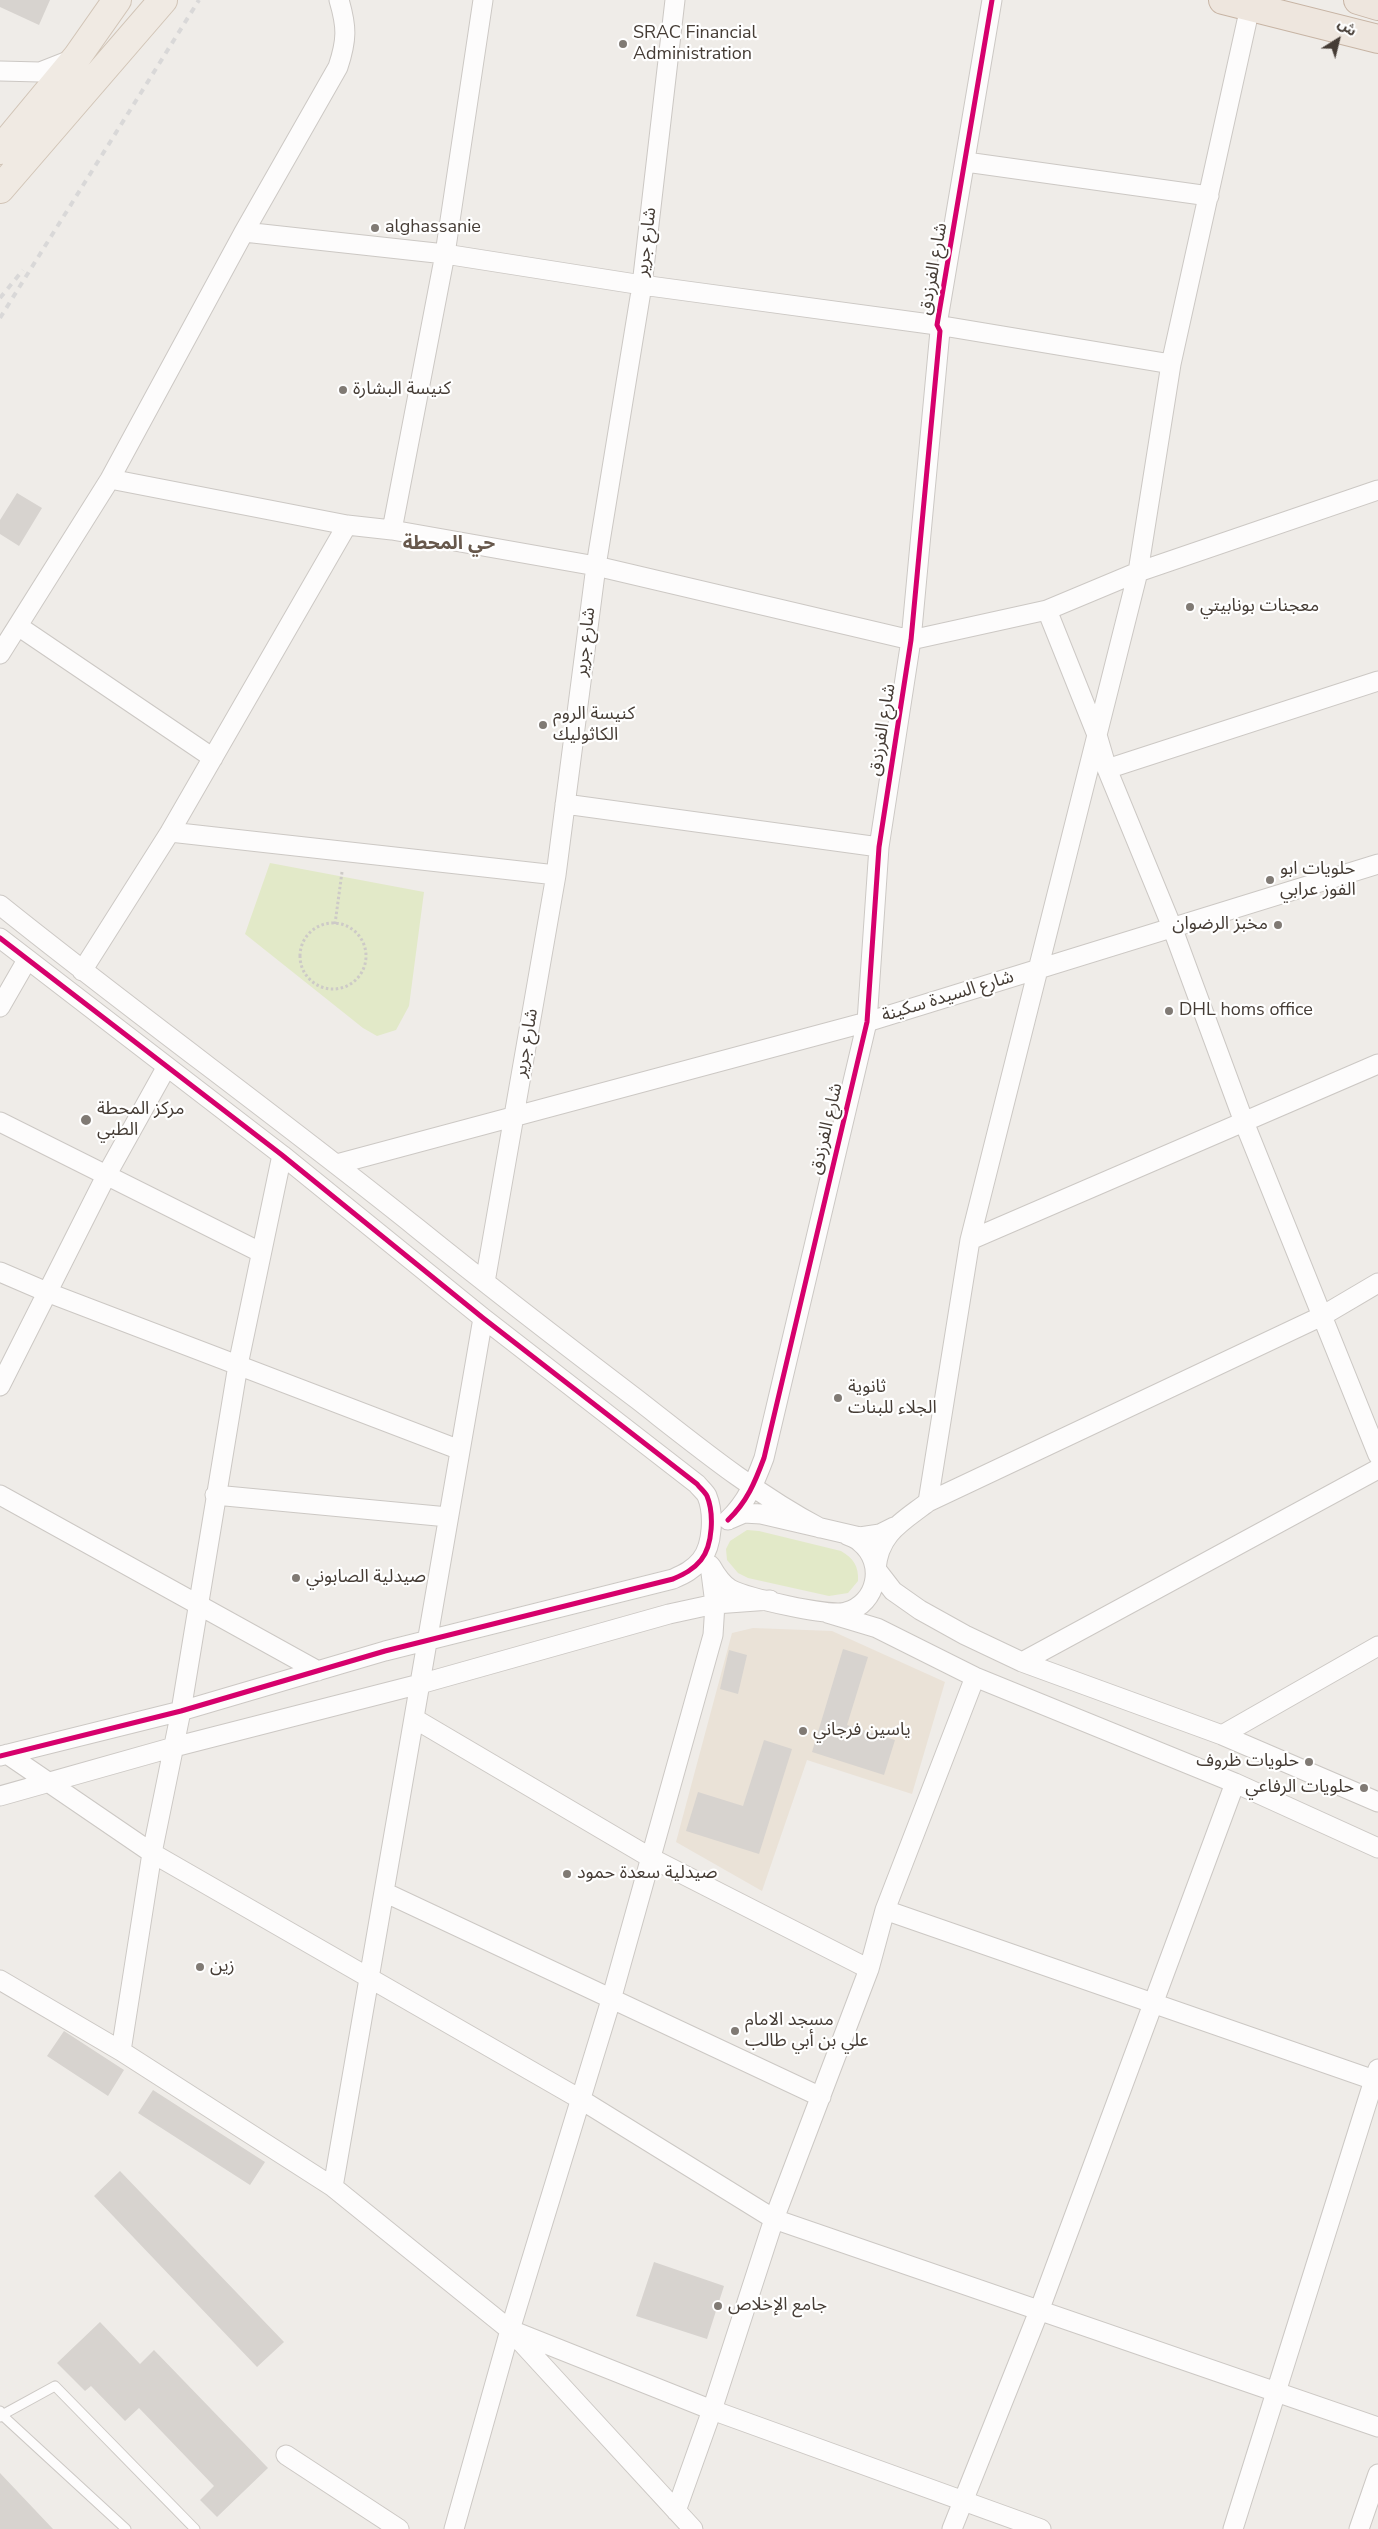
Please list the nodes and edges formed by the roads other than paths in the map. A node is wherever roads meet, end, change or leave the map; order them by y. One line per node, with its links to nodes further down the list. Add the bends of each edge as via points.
1 (118, 0): 12 (main road)
2 (163, 0): 16 (main road)
3 (339, 0): 18 (street, via 345,19 346,44 338,67)
4 (483, 0): 19 (street)
5 (675, 0): 20 (street, شارع جرير)
6 (992, 0): 15 (street, شارع الفرزدق)
7 (1224, 0): 10 (highway)
8 (1358, 0): 9 (highway)
9 (1378, 6)
10 (1250, 7): 11 (highway); 17 (street)
11 (1378, 40)
12 (76, 57): 13 (street, via 40,72); 14 (main road)
13 (0, 72)
14 (0, 150)
15 (966, 162): 17 (street); 21 (street, شارع الفرزدق)
16 (0, 189)
17 (1210, 196): 22 (street)
18 (244, 232): 19 (street); 23 (street)
19 (445, 254): 20 (street); 26 (street)
20 (642, 285): 21 (street); 27 (street, شارع جرير)
21 (939, 328): 22 (street); 31 (street, شارع الفرزدق)
22 (1171, 364): 28 (street)
23 (110, 479): 25 (street); 30 (street)
24 (1378, 490): 28 (street)
25 (347, 526): 26 (street); 35 (street)
26 (392, 530): 27 (street)
27 (596, 566): 31 (street); 37 (street, شارع جرير)
28 (1138, 572): 29 (street); 34 (street)
29 (1047, 610): 31 (street); 34 (street)
30 (18, 626): 32 (street); 35 (street)
31 (911, 640): 39 (street, شارع الفرزدق)
32 (0, 654)
33 (1378, 681): 36 (street)
34 (1097, 734): 36 (street); 46 (street)
35 (213, 758): 38 (street)
36 (1107, 769): 43 (street)
37 (565, 804): 39 (street); 41 (street, شارع جرير)
38 (170, 832): 41 (street); 47 (street)
39 (879, 847): 49 (street, شارع الفرزدق)
40 (1378, 864): 43 (street, شارع السيدة سكينة)
41 (556, 875): 52 (street, شارع جرير)
42 (0, 905): 47 (street)
43 (1172, 926): 46 (street, شارع السيدة سكينة); 54 (street)
44 (0, 938): 45 (street)
45 (27, 960): 48 (street); 51 (street)
46 (1038, 969): 49 (street, شارع السيدة سكينة); 58 (street)
47 (82, 972): 56 (street)
48 (0, 1008)
49 (867, 1022): 52 (street, شارع السيدة سكينة); 70 (street, شارع الفرزدق)
50 (1378, 1064): 54 (street)
51 (166, 1068): 55 (street); 57 (street)
52 (514, 1118): 56 (street, شارع السيدة سكينة); 61 (street, شارع جرير)
53 (0, 1122): 57 (street)
54 (1244, 1122): 58 (street); 64 (street)
55 (282, 1155): 59 (street); 65 (street)
56 (338, 1164): 61 (street)
57 (106, 1176): 59 (street); 63 (street)
58 (970, 1240): 75 (street)
59 (260, 1252): 66 (street)
60 (0, 1272): 63 (street)
61 (484, 1282): 72 (street)
62 (1378, 1283): 64 (street)
63 (49, 1293): 66 (street); 67 (street)
64 (1322, 1316): 69 (street); 75 (street)
65 (483, 1318): 68 (street); 82 (street, via 697,1484 706,1494 710,1509)
66 (238, 1365): 68 (street); 74 (street)
67 (0, 1386)
68 (460, 1450): 77 (street)
69 (1378, 1455)
70 (764, 1458): 72 (street); 76 (street, via 764,1479 773,1497)
71 (1378, 1469): 92 (street)
72 (752, 1488): 76 (street); 78 (street, via 742,1508)
73 (0, 1495): 86 (street)
74 (215, 1495): 77 (street); 86 (street)
75 (928, 1502): 79 (street)
76 (786, 1511): 80 (street)
77 (448, 1517): 90 (street)
78 (728, 1520): 80 (street, via 744,1513 761,1514); 82 (street, via 716,1530)
79 (900, 1524): 81 (street, via 868,1536); 84 (street, via 881,1543)
80 (820, 1528): 81 (street)
81 (847, 1535): 84 (street, via 861,1543)
82 (709, 1545): 83 (street); 90 (street, via 692,1570 673,1579)
83 (710, 1565): 85 (street, via 717,1578 729,1588); 87 (street)
84 (876, 1569): 88 (street, via 875,1585 868,1599 844,1613); 92 (street, via 892,1591 920,1610)
85 (764, 1601): 87 (street); 88 (street); 89 (street, via 732,1610)
86 (197, 1603): 93 (street); 96 (street)
87 (715, 1604): 89 (street); 95 (street)
88 (827, 1613): 94 (street, via 877,1628)
89 (713, 1635): 107 (street)
90 (427, 1641): 93 (street); 95 (street)
91 (1378, 1646): 98 (street)
92 (1022, 1662): 98 (street)
93 (318, 1670): 96 (street)
94 (975, 1677): 102 (street); 109 (street)
95 (420, 1684): 97 (street); 99 (street)
96 (181, 1711): 99 (street); 100 (street)
97 (415, 1719): 107 (street); 108 (street)
98 (1222, 1735): 104 (street)
99 (174, 1747): 101 (street); 106 (street)
100 (4, 1755): 101 (street)
101 (50, 1783): 103 (street); 106 (street)
102 (1235, 1784): 105 (street); 114 (street)
103 (0, 1796)
104 (1378, 1802)
105 (1378, 1848)
106 (152, 1853): 111 (street); 115 (street)
107 (651, 1858): 110 (street); 113 (street)
108 (384, 1892): 111 (street); 113 (street)
109 (885, 1910): 110 (street); 114 (street)
110 (869, 1969): 117 (street)
111 (368, 1977): 118 (street); 119 (street)
112 (0, 1980): 115 (street)
113 (611, 2000): 117 (street); 118 (street)
114 (1151, 2004): 116 (street); 121 (street)
115 (121, 2051): 119 (street)
116 (1376, 2075): 123 (street)
117 (821, 2097): 120 (street)
118 (580, 2099): 120 (street); 122 (street)
119 (333, 2186): 122 (street)
120 (774, 2219): 121 (street); 124 (street)
121 (1039, 2311): 123 (street); 129 (street)
122 (510, 2330): 124 (street); 130 (street); 134 (street)
123 (1275, 2392): 126 (street); 138 (street)
124 (712, 2410): 129 (street); 130 (street)
125 (1, 2414): 131 (lane); 132 (lane, via 55,2386)
126 (1378, 2427)
127 (286, 2455): 133 (street)
128 (1378, 2474): 139 (street)
129 (962, 2500): 136 (street); 137 (street)
130 (676, 2511): 135 (street)
131 (126, 2529)
132 (195, 2529)
133 (399, 2529)
134 (454, 2529)
135 (693, 2529)
136 (952, 2529)
137 (1041, 2529)
138 (1233, 2529)
139 (1359, 2529)

